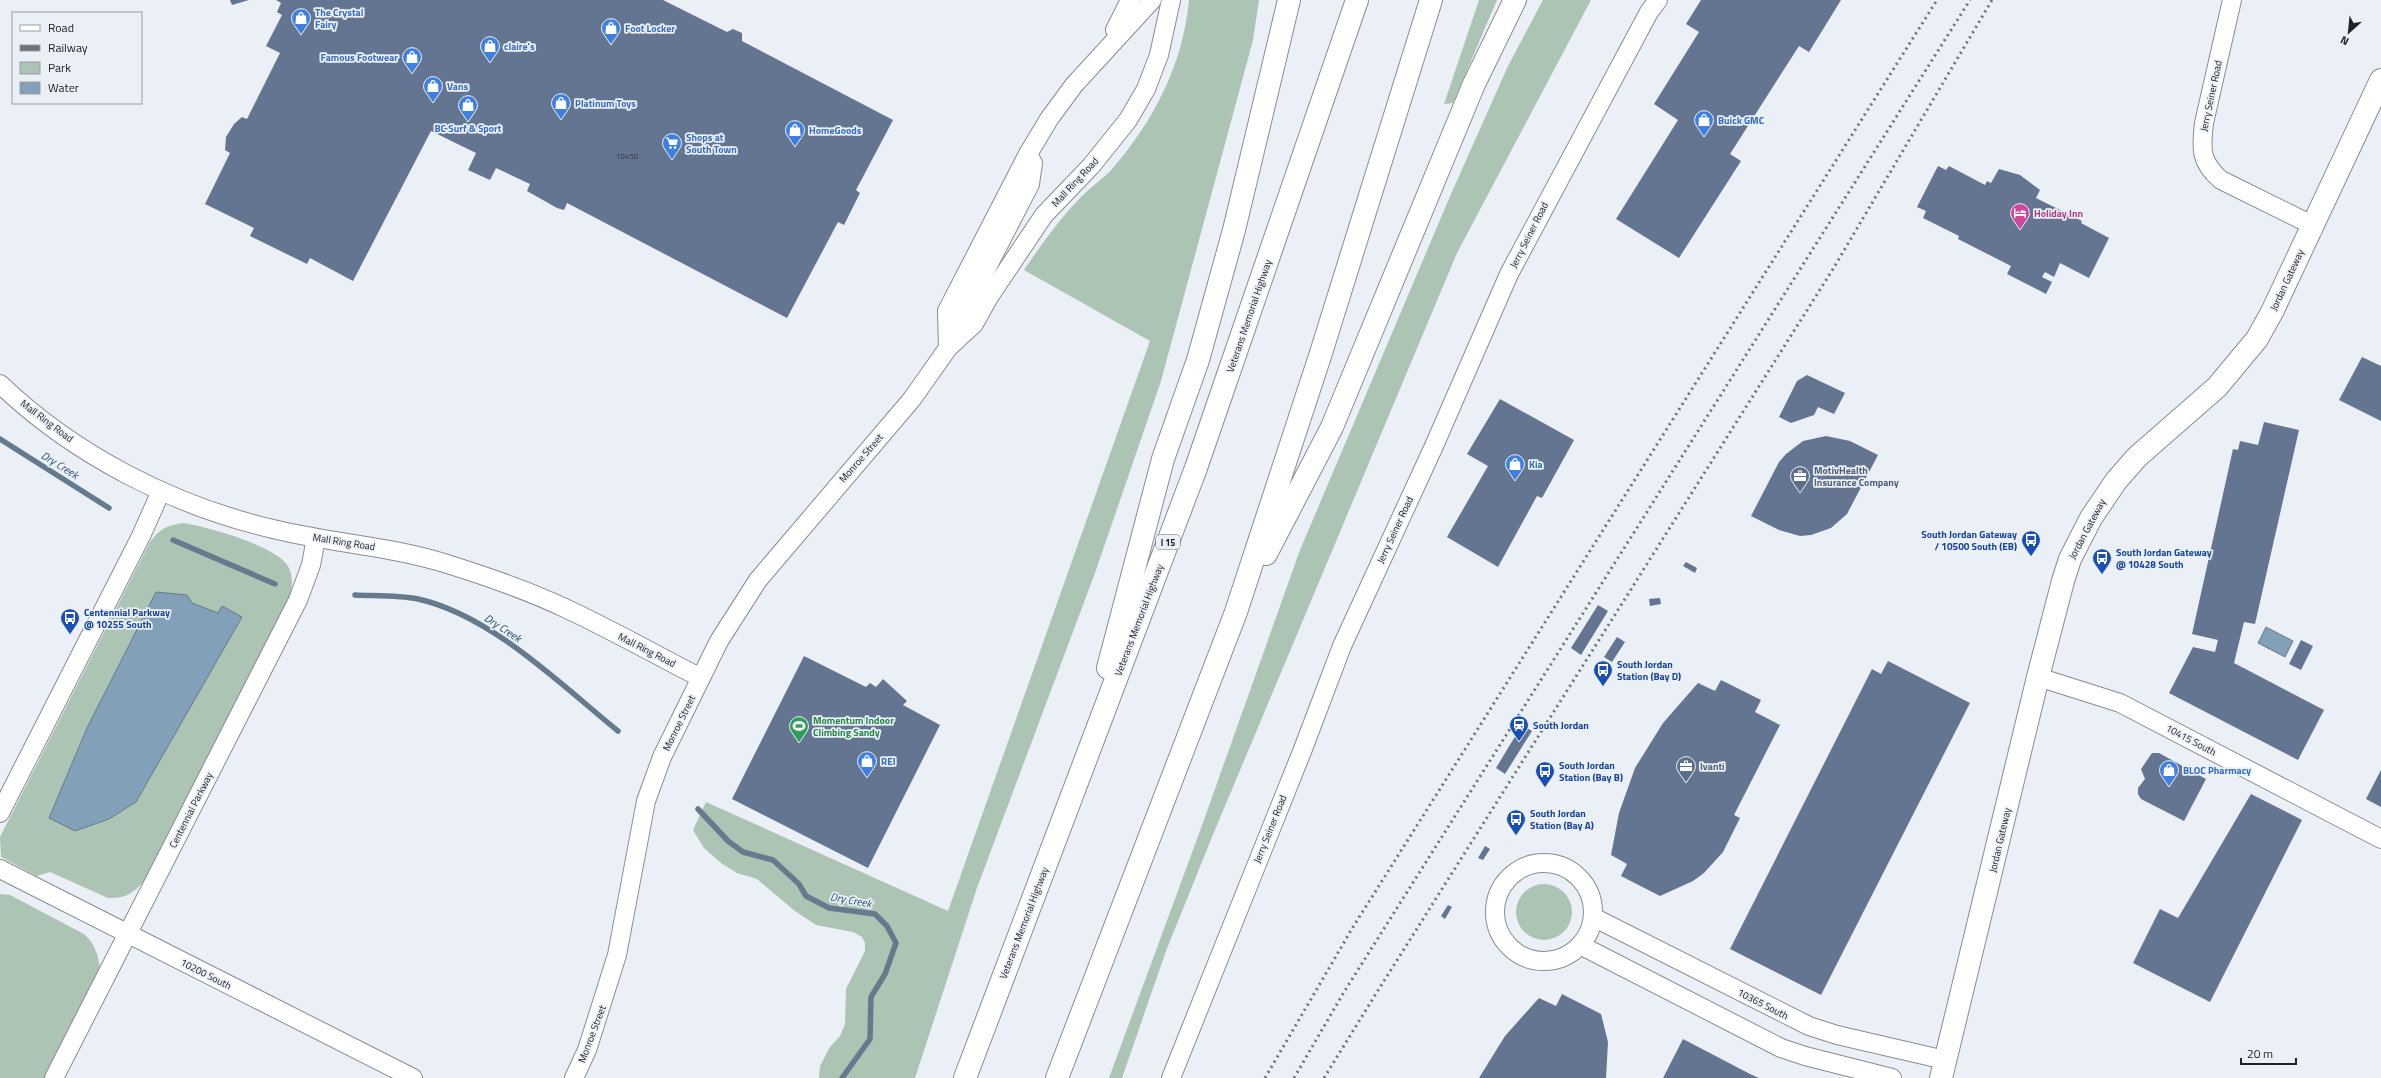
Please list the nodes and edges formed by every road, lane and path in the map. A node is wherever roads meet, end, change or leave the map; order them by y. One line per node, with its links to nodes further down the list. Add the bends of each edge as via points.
1 (1130, 0): 10 (street)
2 (1152, 0): 10 (street)
3 (1171, 0): 13 (street, Mall Ring Road, via 1159,55 1146,89 1128,120 1096,161 1044,215 974,324)
4 (1289, 0): 21 (main road, via 1232,238 1198,360 1163,459)
5 (1357, 0): 21 (main road, Veterans Memorial Highway / I 15, via 1196,468)
6 (1431, 0): 18 (main road, via 1321,354)
7 (1516, 0): 18 (main road, via 1474,84 1332,427)
8 (1658, 0): 34 (street, Jerry Seiner Road, via 1645,19 1509,274 1434,446 1342,646)
9 (2232, 0): 12 (street, Jerry Seiner Road, via 2204,123 2203,157 2210,171 2221,180)
10 (1102, 53): 13 (street, via 1049,119 1028,154 947,311)
11 (2381, 80): 12 (main road, Jordan Gateway)
12 (2312, 225): 19 (main road, Jordan Gateway, via 2272,312 2245,355 2217,387 2137,457 2116,480 2091,518 2063,581)
13 (948, 348): 15 (street, Mall Ring Road)
14 (0, 384): 16 (street, Mall Ring Road, via 68,438 112,465)
15 (892, 422): 20 (street, Monroe Street, via 758,580 734,616)
16 (161, 490): 17 (street, Mall Ring Road, via 196,506 273,529); 22 (street, via 141,536)
17 (316, 538): 20 (street, Mall Ring Road, via 442,562 505,583 566,609); 26 (street, Centennial Parkway, via 311,565 298,600)
18 (1236, 612): 33 (main road)
19 (2038, 677): 23 (street, 10415 South, via 2120,703); 28 (main road, Jordan Gateway, via 1966,983)
20 (701, 678): 31 (street, Monroe Street, via 662,757 646,801 617,955 587,1050)
21 (1078, 783): 32 (main road, Veterans Memorial Highway / I 15)
22 (0, 813)
23 (2381, 839)
24 (0, 869): 26 (street, 10200 South)
25 (1593, 917): 27 (street); 27 (street, via 1593,906 1587,889 1576,875 1560,866 1543,863 1525,867 1511,876 1501,890 1496,907 1497,924 1501,935 1513,949 1527,957 1544,961 1566,956); 28 (street, 10365 South, via 1809,1026)
26 (128, 934): 29 (street, Centennial Parkway); 30 (street, 10200 South)
27 (1580, 945): 35 (street, via 1780,1048)
28 (1943, 1069)
29 (54, 1078)
30 (413, 1078)
31 (574, 1078)
32 (965, 1078)
33 (1057, 1078)
34 (1171, 1078)
35 (1892, 1078)

